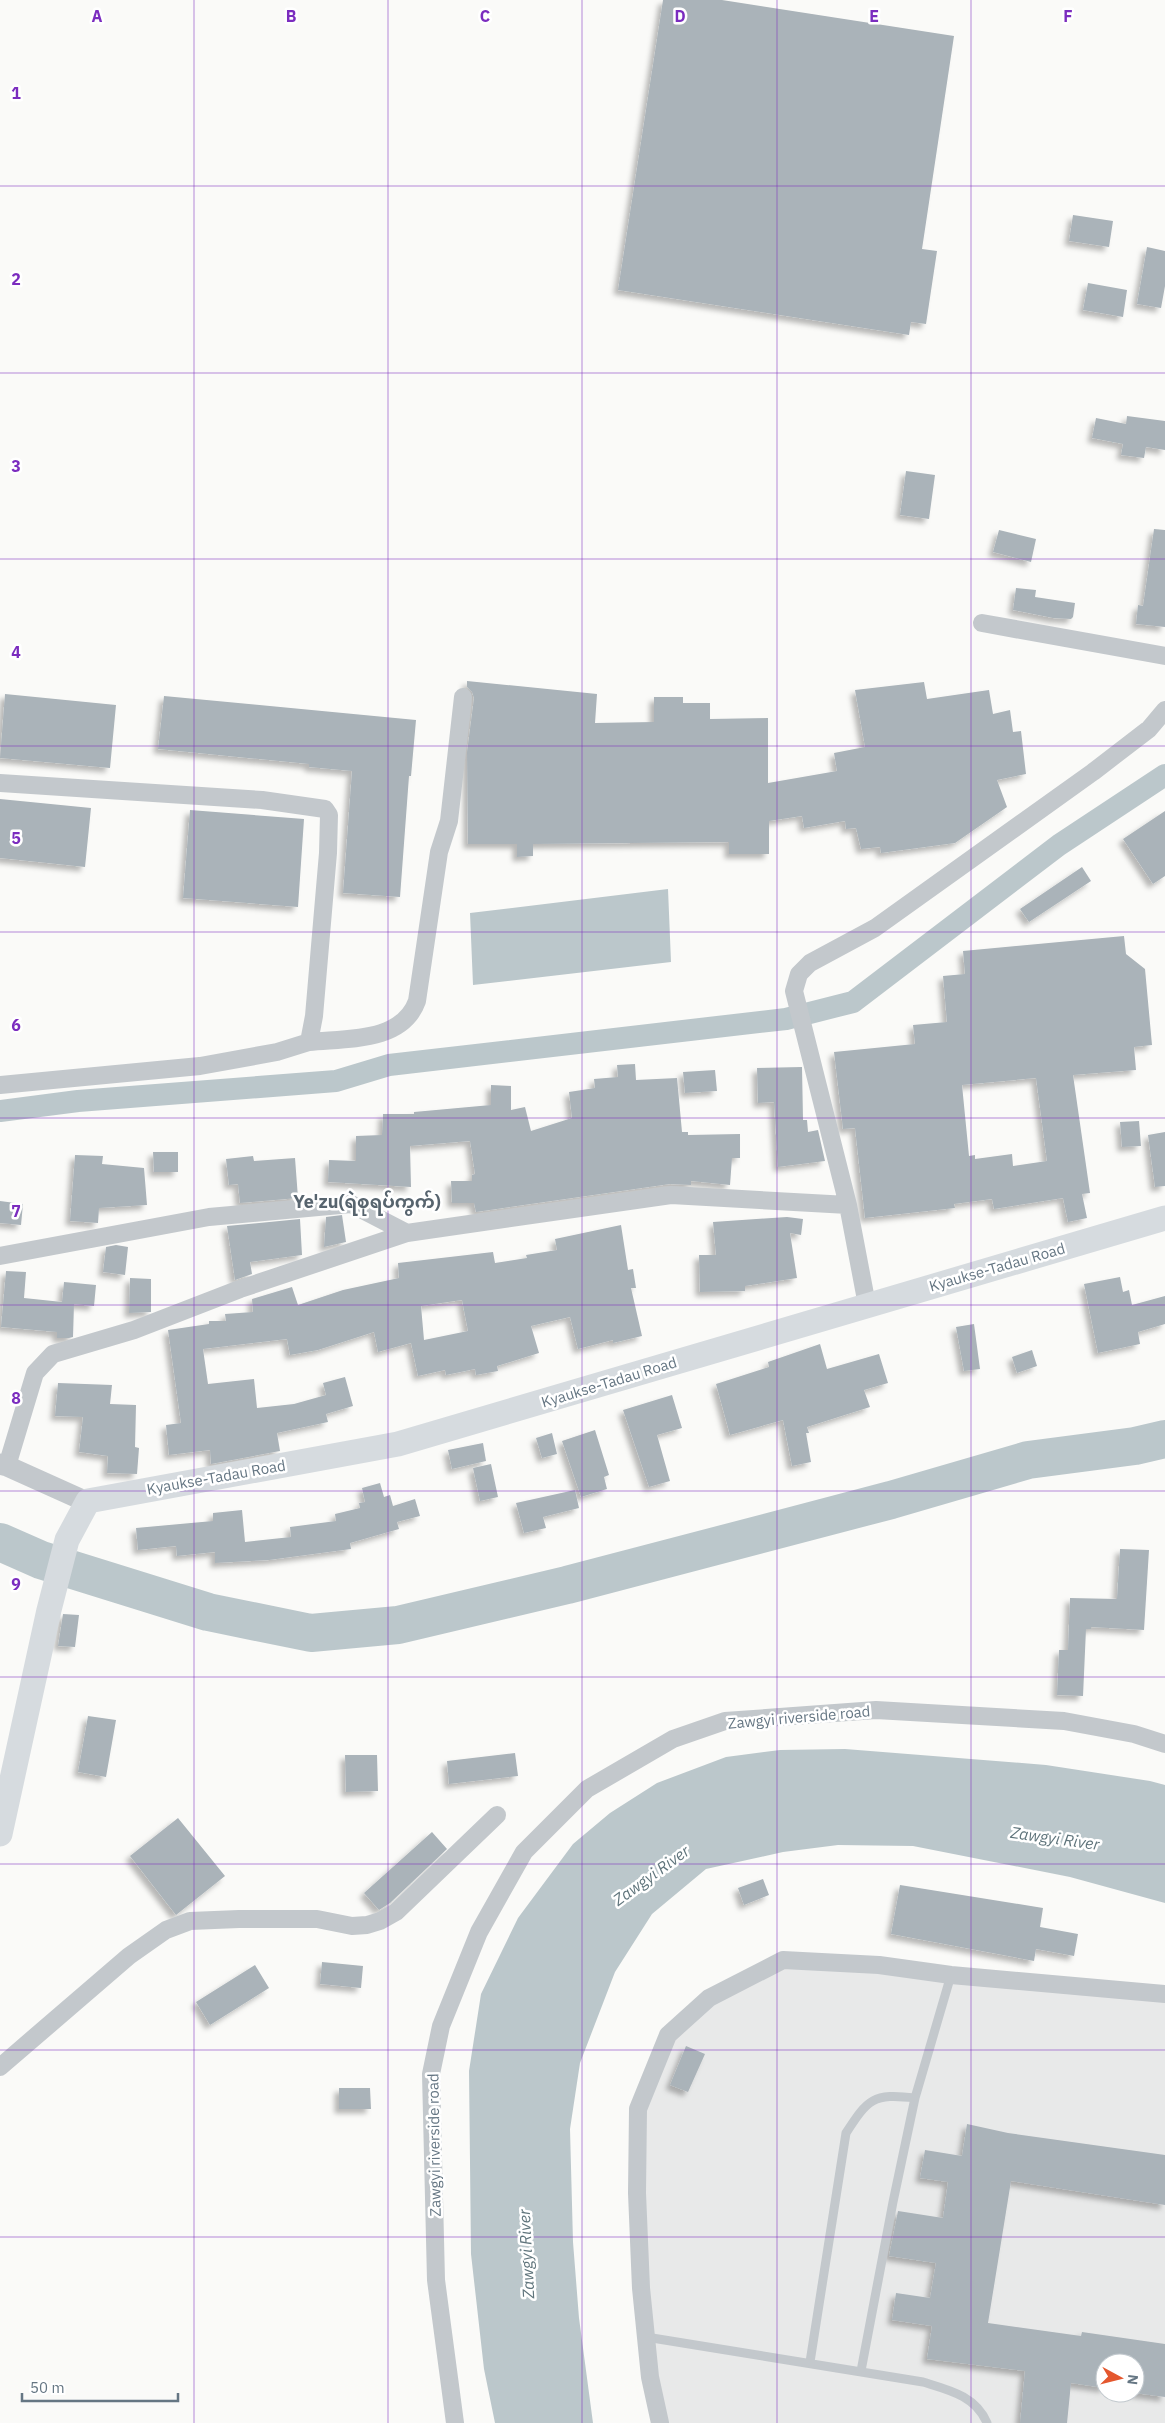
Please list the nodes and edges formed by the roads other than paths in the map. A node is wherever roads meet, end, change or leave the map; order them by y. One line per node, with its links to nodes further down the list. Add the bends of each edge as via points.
1 (982, 623): 2 (street)
2 (1165, 656)
3 (462, 697): 6 (street, via 449,821 439,852 414,1011 396,1027 380,1034)
4 (1165, 710): 8 (street, via 1149,730 1093,772 883,923 810,963 799,974 794,991)
5 (0, 783): 6 (street, via 262,800 325,809 330,815 328,853)
6 (309, 1042): 7 (street, via 277,1052 200,1066)
7 (0, 1085)
8 (848, 1205): 10 (street, via 671,1195); 12 (street)
9 (1165, 1218): 12 (main road, Kyaukse-Tadau Road)
10 (406, 1233): 11 (street, via 351,1204 210,1217); 13 (street, via 240,1289 134,1330 53,1354 35,1373)
11 (0, 1256)
12 (867, 1305): 14 (main road, Kyaukse-Tadau Road, via 398,1444)
13 (4, 1465): 14 (street)
14 (87, 1502): 17 (main road, via 67,1540)
15 (1165, 1744): 25 (street, Zawgyi riverside road, via 1134,1734 1064,1721 876,1710 734,1721 673,1739 587,1789 524,1852 479,1932 441,2026 431,2074 436,2280)
16 (497, 1815): 20 (street, via 396,1912 380,1921 352,1926 317,1919 190,1921 166,1930 128,1956)
17 (0, 1834)
18 (951, 1975): 19 (street); 21 (lane); 22 (street, via 879,1965 782,1960 709,1998 668,2035 638,2109 637,2193)
19 (1165, 1994)
20 (0, 2067)
21 (915, 2098): 23 (lane, via 890,2095 864,2105 846,2133); 24 (lane)
22 (646, 2337): 23 (lane); 26 (street)
23 (810, 2362): 24 (lane)
24 (861, 2371): 27 (lane, via 923,2382 964,2395 984,2414)
25 (455, 2423)
26 (660, 2423)
27 (987, 2423)

